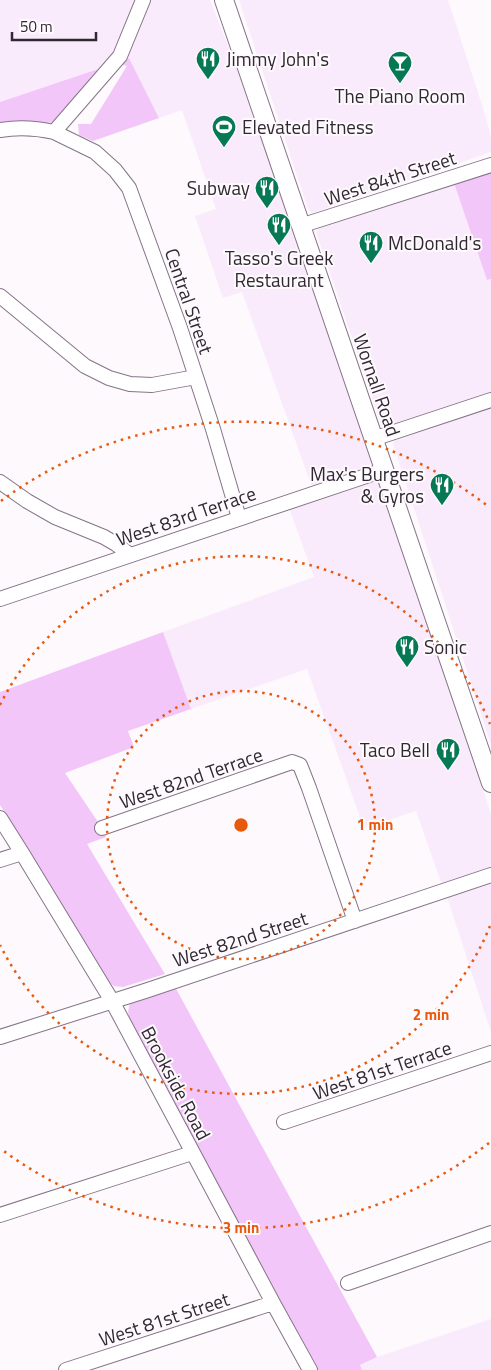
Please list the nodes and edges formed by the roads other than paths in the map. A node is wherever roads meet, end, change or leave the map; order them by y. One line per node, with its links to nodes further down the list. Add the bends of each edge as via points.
1 (143, 0): 4 (street, via 120,56)
2 (224, 0): 6 (main road, Wornall Road)
3 (0, 130): 4 (street, Central Street, via 15,128)
4 (54, 132): 8 (street, Central Street, via 95,152 129,188)
5 (491, 165): 6 (street, West 84th Street)
6 (300, 226): 10 (main road, Wornall Road)
7 (0, 296): 8 (street, via 85,366 109,378 130,384 152,385)
8 (196, 377): 13 (street, Central Street)
9 (491, 400): 10 (street)
10 (373, 439): 11 (main road, Wornall Road)
11 (384, 470): 13 (street, West 83rd Terrace); 16 (main road, Wornall Road)
12 (0, 482): 14 (street, via 55,517 104,537)
13 (239, 518): 14 (street, West 83rd Terrace)
14 (130, 555): 15 (street, West 83rd Terrace)
15 (0, 599)
16 (491, 783)
17 (0, 818): 19 (street, Brookside Road)
18 (102, 828): 22 (street, West 82nd Terrace, via 292,762 300,765 309,788)
19 (22, 853): 20 (street); 23 (street, Brookside Road)
20 (0, 860)
21 (491, 875): 22 (street, West 82nd Street)
22 (354, 921): 23 (street, West 82nd Street)
23 (112, 1002): 24 (street, West 82nd Street); 27 (street, Brookside Road)
24 (0, 1037)
25 (491, 1053): 26 (street, West 81st Terrace)
26 (284, 1122)
27 (192, 1153): 28 (street); 31 (street, Brookside Road)
28 (0, 1215)
29 (491, 1233): 30 (street)
30 (348, 1283)
31 (273, 1303): 32 (street, West 81st Street); 33 (street, Brookside Road)
32 (66, 1370)
33 (310, 1370)

